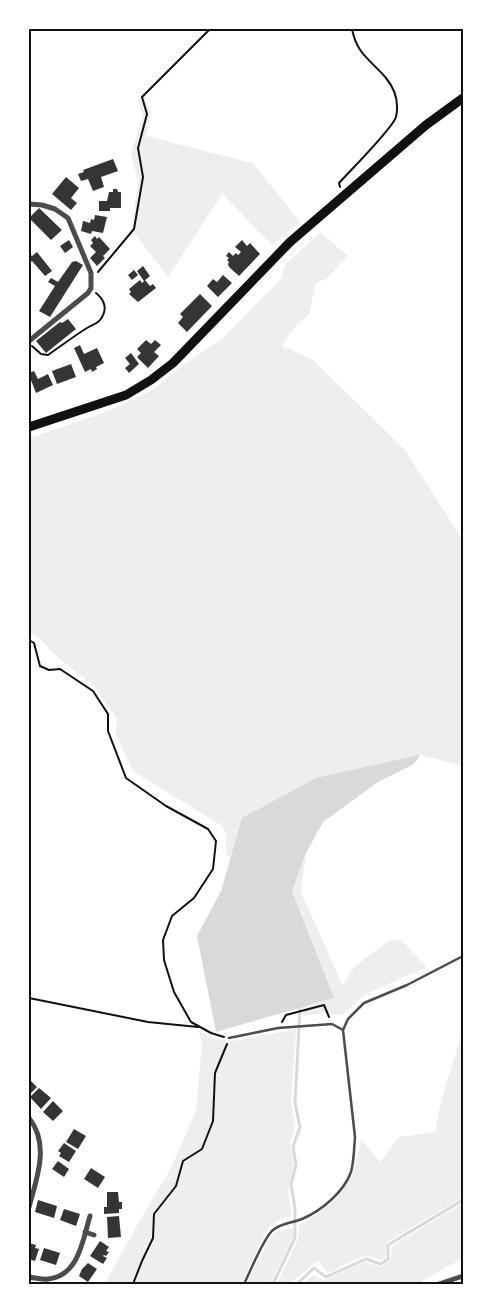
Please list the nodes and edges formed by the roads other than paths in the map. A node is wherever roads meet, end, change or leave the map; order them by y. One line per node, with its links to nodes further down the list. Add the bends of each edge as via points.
1 (463, 98): 4 (main road, via 426,125 290,242 173,363 152,380 126,394)
2 (29, 204): 3 (street, via 48,207 68,218 92,277 90,289 84,297)
3 (29, 342)
4 (29, 427)
5 (463, 956): 6 (lane, via 364,1003 348,1019)
6 (343, 1030): 7 (lane, via 332,1024 280,1028); 15 (lane, via 354,1137 350,1172 344,1186 327,1203 302,1219 271,1232)
7 (229, 1038)
8 (29, 1118): 9 (street, via 39,1136 41,1150)
9 (29, 1207)
10 (90, 1216): 11 (street)
11 (85, 1232): 12 (street); 14 (street, via 78,1257 66,1273 48,1279)
12 (94, 1234)
13 (463, 1276): 16 (street)
14 (29, 1277)
15 (244, 1284)
16 (439, 1284)

